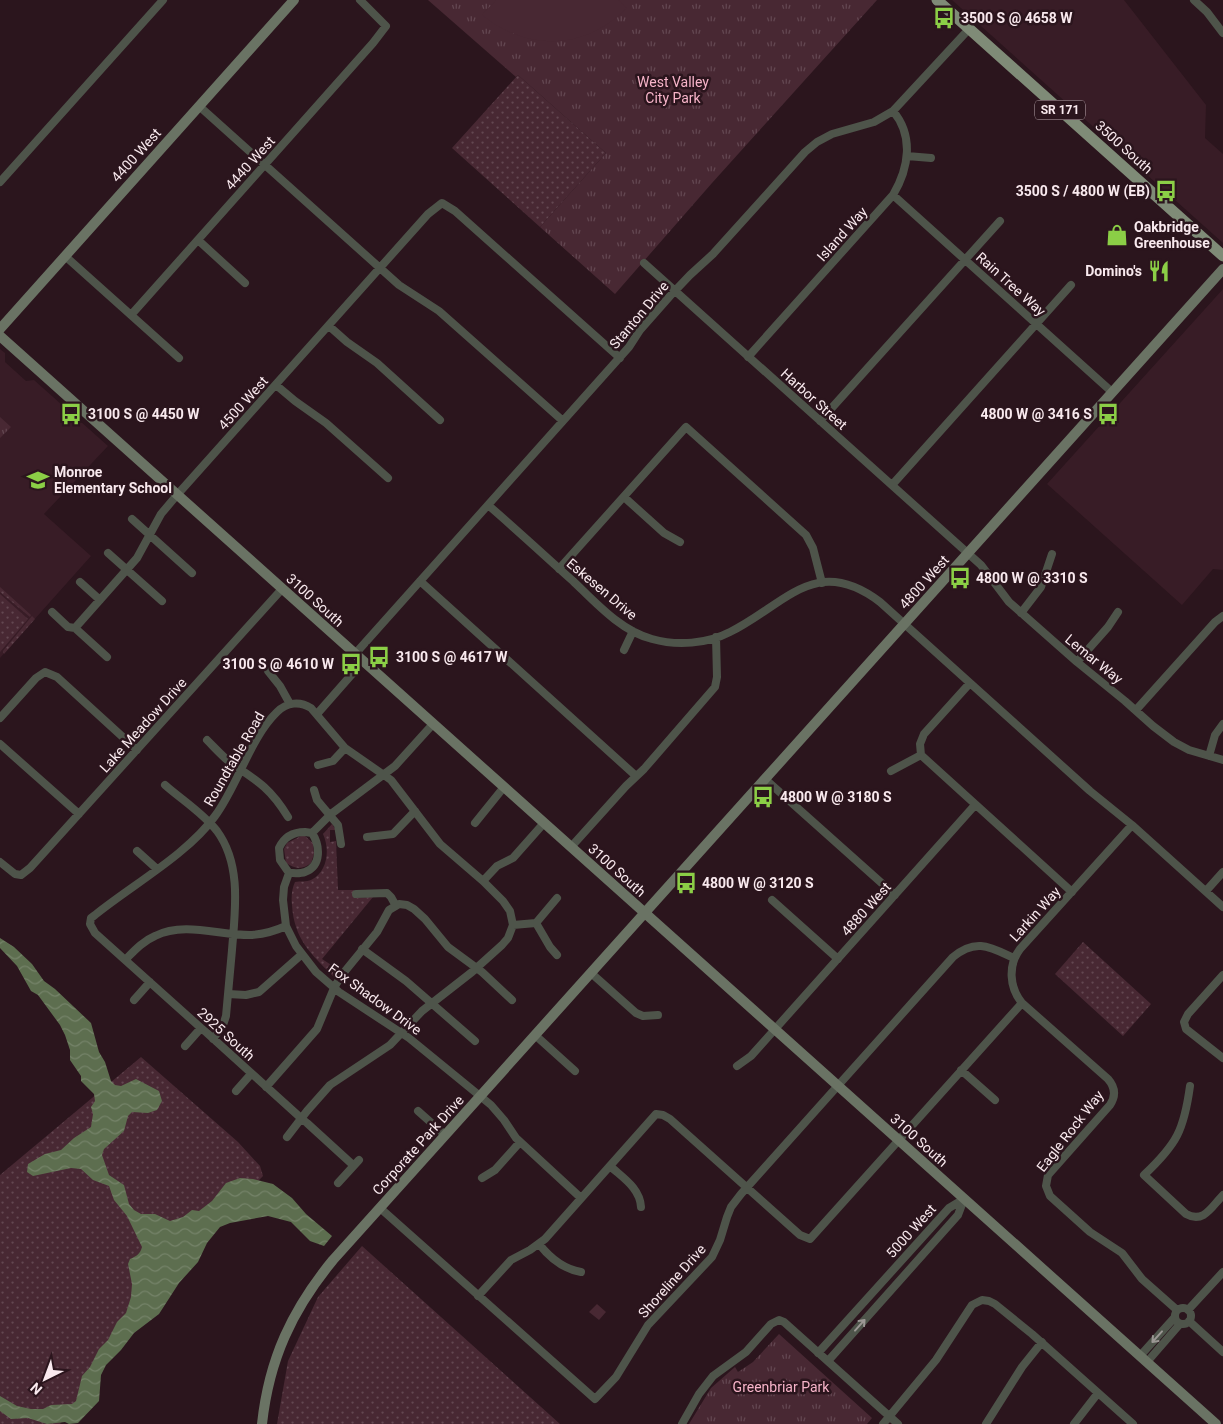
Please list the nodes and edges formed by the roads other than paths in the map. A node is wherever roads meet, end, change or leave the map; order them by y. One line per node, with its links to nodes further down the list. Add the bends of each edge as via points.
1 (162, 0): 13 (street)
2 (294, 0): 8 (main road, 4400 West)
3 (360, 0): 12 (street, 4440 West, via 386,26)
4 (937, 0): 6 (main road, 3500 South / SR 171)
5 (1194, 0): 7 (street)
6 (969, 29): 9 (street, Stanton Drive); 18 (main road, 3500 South / SR 171)
7 (1223, 33)
8 (199, 106): 12 (street); 17 (main road, 4400 West)
9 (894, 110): 10 (street, Island Way, via 907,142); 25 (street, Stanton Drive, via 874,122 832,134 811,147)
10 (907, 156): 11 (street); 14 (street, Island Way, via 904,172)
11 (931, 158)
12 (264, 165): 16 (street, 4440 West); 21 (street)
13 (0, 182)
14 (893, 195): 19 (street, Rain Tree Way); 31 (street, Island Way)
15 (1000, 221): 19 (street)
16 (198, 240): 23 (street); 26 (street, 4440 West)
17 (65, 256): 26 (street); 29 (main road, 4400 West)
18 (1223, 256)
19 (965, 260): 27 (street, Rain Tree Way); 38 (street)
20 (644, 263): 25 (street, Harbor Street)
21 (380, 268): 28 (street, 4500 West); 33 (street, 4500 West, via 428,214 442,203 455,211); 37 (street, via 439,311)
22 (1223, 268): 35 (main road, 4800 West)
23 (245, 283)
24 (1071, 285): 27 (street)
25 (675, 291): 31 (street, Harbor Street); 33 (street, Stanton Drive)
26 (131, 315): 32 (street)
27 (1037, 324): 35 (street, Rain Tree Way); 40 (street)
28 (329, 326): 34 (street, 4500 West); 36 (street, via 377,362)
29 (0, 329)
30 (0, 336): 41 (main road, 3100 South)
31 (748, 357): 38 (street, Harbor Street)
32 (179, 358)
33 (620, 358): 37 (street, Stanton Drive)
34 (276, 385): 39 (street, via 326,423); 41 (street, 4500 West)
35 (1112, 392): 48 (main road, 4800 West)
36 (440, 420)
37 (563, 421): 43 (street, Stanton Drive)
38 (820, 421): 40 (street, Harbor Street)
39 (388, 478)
40 (892, 486): 48 (street, Harbor Street)
41 (177, 495): 45 (street, 4500 West, via 161,514); 56 (main road, 3100 South)
42 (624, 497): 46 (street, via 664,533); 50 (street); 55 (street, via 686,427 806,535 816,554)
43 (488, 505): 50 (street, Eskesen Drive); 54 (street, Stanton Drive)
44 (132, 519): 45 (street)
45 (150, 535): 51 (street, 4500 West); 52 (street)
46 (680, 542)
47 (108, 553): 51 (street)
48 (968, 553): 61 (street, Lemar Way); 63 (main road, 4800 West)
49 (1052, 554): 61 (street, via 1041,587)
50 (559, 569): 65 (street, Eskesen Drive, via 606,612)
51 (127, 571): 57 (street, 4500 West); 58 (street)
52 (192, 573)
53 (80, 582): 57 (street)
54 (420, 582): 68 (street, Stanton Drive); 91 (street)
55 (822, 583): 63 (street, Eskesen Drive, via 839,584 866,593); 66 (street, Eskesen Drive, via 795,590)
56 (282, 588): 68 (main road, 3100 South); 83 (street, Lake Meadow Drive)
57 (100, 600): 64 (street, 4500 West)
58 (162, 601)
59 (52, 612): 64 (street, via 68,627)
60 (1118, 612): 70 (street)
61 (1022, 613): 70 (street, Lemar Way)
62 (1223, 616): 75 (street)
63 (904, 624): 73 (street, Eskesen Drive); 92 (main road, 4800 West)
64 (74, 628): 69 (street)
65 (633, 631): 66 (street, Eskesen Drive, via 670,643); 67 (street)
66 (716, 638): 91 (street, via 715,687)
67 (624, 650)
68 (355, 654): 78 (main road, 3100 South)
69 (107, 657)
70 (1077, 662): 75 (street, Lemar Way)
71 (268, 671): 74 (street)
72 (353, 673): 76 (street)
73 (970, 683): 84 (street, via 924,734 920,744); 104 (street, Eskesen Drive)
74 (290, 704): 76 (street, via 305,705); 88 (street, Roundtable Road, via 272,717)
75 (1136, 710): 85 (street, Lemar Way, via 1174,742)
76 (317, 714): 82 (street)
77 (0, 718): 83 (street, via 36,678 45,672 51,673)
78 (433, 724): 90 (street); 94 (main road, 3100 South)
79 (1223, 724): 85 (street, via 1215,735)
80 (207, 740): 88 (street)
81 (0, 744): 98 (street)
82 (345, 748): 87 (street, via 333,761); 90 (street)
83 (137, 750): 98 (street, Lake Meadow Drive)
84 (921, 755): 89 (street); 96 (street)
85 (1209, 756): 86 (street, Lemar Way)
86 (1223, 760)
87 (318, 765)
88 (242, 769): 100 (street, via 269,790); 101 (street, Roundtable Road)
89 (891, 771)
90 (384, 775): 97 (street); 99 (street)
91 (636, 776): 108 (street)
92 (765, 779): 118 (street); 123 (main road, 4800 West)
93 (165, 785): 101 (street)
94 (504, 787): 102 (street); 103 (main road, 3100 South)
95 (314, 790): 99 (street, via 317,800)
96 (975, 805): 115 (street); 118 (street, 4880 West)
97 (415, 811): 106 (street, via 393,834); 114 (street, via 440,844)
98 (79, 814): 110 (street, Lake Meadow Drive, via 21,875)
99 (330, 814): 105 (street); 107 (street, via 339,828)
100 (288, 816)
101 (210, 823): 111 (street, Roundtable Road, via 190,844); 128 (street, via 226,846 233,869 236,895)
102 (475, 823)
103 (544, 823): 108 (main road, 3100 South); 114 (street, via 513,858 497,866)
104 (1132, 825): 115 (street, Larkin Way); 116 (street, Eskesen Drive)
105 (312, 833): 113 (street, via 318,849 314,865 305,872); 113 (street, via 296,833 281,844 278,851 280,860)
106 (367, 837)
107 (341, 844)
108 (571, 847): 123 (main road, 3100 South)
109 (137, 851): 111 (street)
110 (0, 862)
111 (157, 869): 124 (street, Roundtable Road)
112 (1223, 872): 116 (street)
113 (289, 873): 127 (street, Fox Shadow Drive, via 283,900)
114 (483, 881): 126 (street, via 507,907)
115 (1072, 892): 132 (street, Larkin Way)
116 (1206, 892): 122 (street, Eskesen Drive)
117 (356, 894): 121 (street, via 385,892)
118 (895, 895): 133 (street, 4880 West)
119 (557, 898): 125 (street)
120 (772, 900): 133 (street)
121 (396, 906): 129 (street, via 389,910 377,932); 135 (street, via 403,904 414,909 448,947)
122 (1223, 907)
123 (645, 913): 136 (main road, Corporate Park Drive); 147 (main road, 3100 South)
124 (91, 918): 134 (street, 2925 South, via 92,930)
125 (536, 923): 126 (street); 131 (street)
126 (513, 925): 135 (street, via 505,942)
127 (286, 926): 128 (street, via 259,934); 130 (street, Fox Shadow Drive)
128 (233, 934): 134 (street, via 168,931 143,943); 140 (street)
129 (362, 949): 139 (street); 144 (street)
130 (302, 955): 139 (street, Fox Shadow Drive); 140 (street, via 259,992 246,996)
131 (557, 955)
132 (1014, 958): 143 (street, Larkin Way, via 1012,984); 159 (street, Shoreline Drive, via 986,946 961,950)
133 (838, 959): 147 (street, 4880 West)
134 (125, 960): 138 (street, 2925 South)
135 (477, 968): 142 (street); 144 (street)
136 (591, 973): 145 (street, via 636,1013); 149 (main road, Corporate Park Drive)
137 (1223, 975): 153 (street, via 1184,1022 1186,1029)
138 (150, 982): 141 (street); 146 (street, 2925 South)
139 (334, 988): 148 (street, Fox Shadow Drive); 158 (street, via 317,1029)
140 (228, 994): 150 (street, via 225,1022)
141 (134, 1000)
142 (512, 1000)
143 (1022, 1002): 155 (street); 161 (street, Larkin Way)
144 (432, 1003): 148 (street); 151 (street)
145 (658, 1015)
146 (201, 1028): 150 (street, 2925 South); 152 (street)
147 (774, 1030): 154 (street, 4880 West); 159 (main road, 3100 South)
148 (401, 1033): 163 (street, Fox Shadow Drive); 166 (street, via 384,1050 330,1086)
149 (535, 1035): 156 (street); 163 (main road, Corporate Park Drive)
150 (213, 1039): 157 (street, 2925 South)
151 (475, 1041)
152 (185, 1046)
153 (1223, 1058)
154 (738, 1066)
155 (962, 1070): 164 (street); 169 (street)
156 (575, 1071)
157 (252, 1074): 158 (street, 2925 South); 162 (street)
158 (266, 1086): 166 (street, 2925 South)
159 (837, 1086): 169 (main road, 3100 South); 174 (street, Shoreline Drive)
160 (1190, 1086): 175 (street, via 1186,1114 1178,1135 1144,1175 1192,1217 1203,1216)
161 (1114, 1088): 185 (street, Eagle Rock Way, via 1114,1099 1110,1105 1048,1175 1047,1190 1090,1232 1122,1254)
162 (236, 1091)
163 (480, 1097): 167 (main road, Corporate Park Drive); 170 (street, Fox Shadow Drive, via 501,1116)
164 (995, 1100)
165 (418, 1111): 167 (street)
166 (302, 1119): 168 (street); 173 (street, 2925 South, via 357,1163)
167 (445, 1135): 179 (main road, Corporate Park Drive)
168 (287, 1137)
169 (898, 1140): 174 (street, via 810,1239 800,1235); 177 (main road, 3100 South)
170 (520, 1142): 172 (street, via 495,1170); 176 (street, Fox Shadow Drive)
171 (610, 1166): 174 (street, via 656,1114 663,1115); 176 (street); 178 (street, via 635,1189 641,1197)
172 (482, 1178)
173 (338, 1183)
174 (746, 1188): 183 (street, Shoreline Drive, via 731,1207 712,1258 648,1325 616,1377 595,1399)
175 (1223, 1195)
176 (581, 1198): 180 (street)
177 (964, 1199): 189 (street, 5000 West, via 949,1208); 190 (main road, 3100 South); 191 (street, 5000 West, one-way to 177, via 958,1215)
178 (642, 1206)
179 (380, 1208): 183 (street); 194 (main road, Corporate Park Drive, via 320,1275 294,1316 272,1369)
180 (539, 1244): 181 (street, via 561,1266); 183 (street, via 511,1260)
181 (581, 1272)
182 (1223, 1272): 184 (street)
183 (478, 1296)
184 (1188, 1310): 185 (street, via 1184,1308); 186 (street)
185 (1177, 1317): 186 (street, via 1185,1324); 190 (street)
186 (1189, 1321): 188 (street)
187 (1042, 1342): 192 (street); 193 (street, via 996,1304 982,1300 972,1305 936,1360); 198 (street)
188 (1223, 1352)
189 (818, 1353): 191 (street); 195 (street, via 784,1322 775,1321 746,1352 708,1381)
190 (1143, 1359): 201 (main road, 3100 South)
191 (828, 1361): 193 (street)
192 (1098, 1393): 199 (street); 200 (street)
193 (889, 1416): 196 (street); 197 (street)
194 (262, 1424)
195 (682, 1424)
196 (883, 1424)
197 (898, 1424)
198 (986, 1424)
199 (1074, 1424)
200 (1133, 1424)
201 (1216, 1424)

